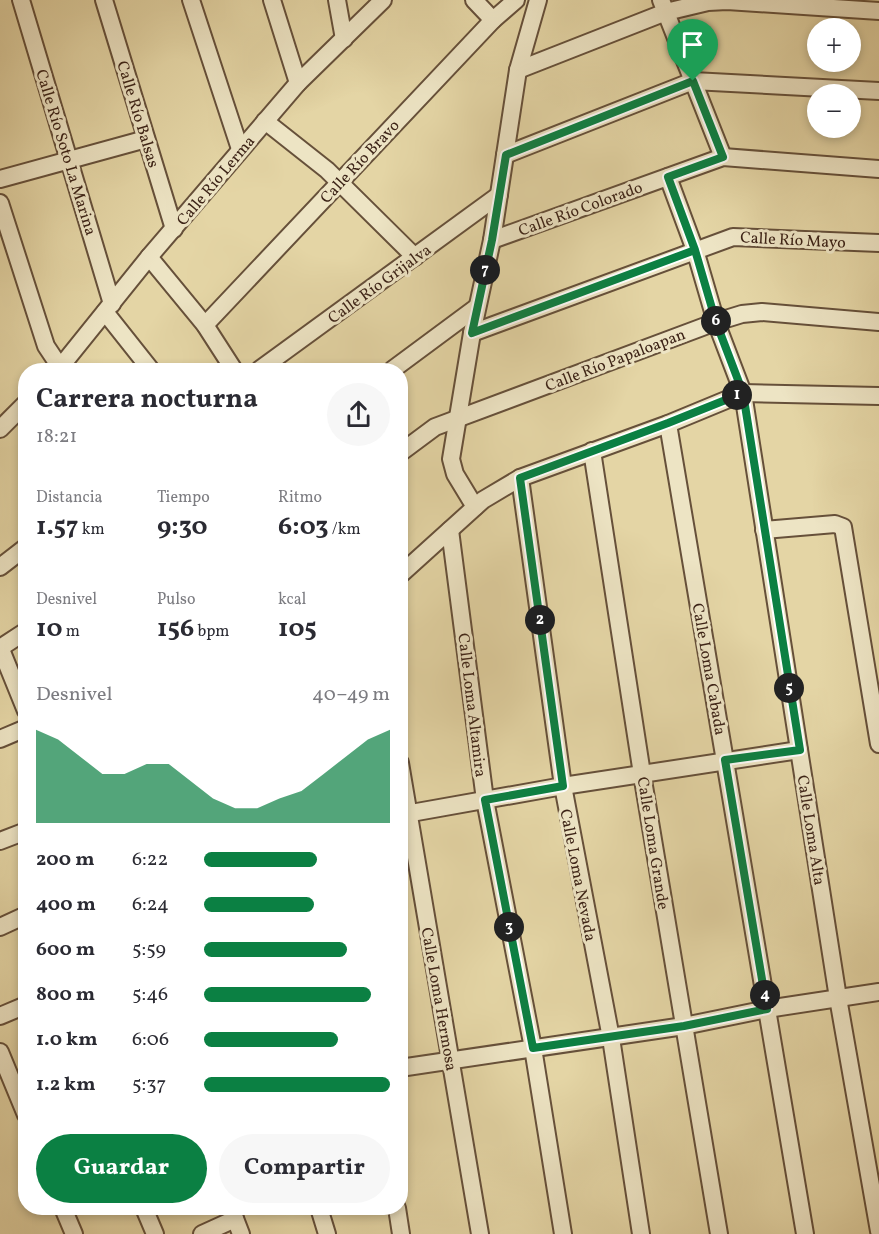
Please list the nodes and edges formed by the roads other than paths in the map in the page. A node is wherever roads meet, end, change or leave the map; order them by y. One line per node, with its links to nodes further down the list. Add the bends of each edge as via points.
1 (21, 0): 23 (street, Calle Río Soto La Marina)
2 (104, 0): 19 (street, Calle Río Balsas)
3 (191, 0): 20 (street)
4 (272, 0): 16 (street)
5 (337, 0): 13 (street)
6 (383, 0): 13 (street, Calle Río Lerma)
7 (474, 0): 12 (street)
8 (516, 0): 12 (street, Calle Río Bravo)
9 (538, 0): 14 (street)
10 (663, 6): 11 (street, via 727,1); 14 (street); 15 (street)
11 (879, 11)
12 (493, 20): 27 (street, Calle Río Bravo)
13 (344, 39): 16 (street, Calle Río Lerma)
14 (518, 70): 21 (street)
15 (693, 81): 17 (street); 21 (street); 22 (street)
16 (298, 83): 18 (street, Calle Río Lerma)
17 (879, 92)
18 (265, 121): 20 (street, Calle Río Lerma); 27 (street)
19 (146, 139): 23 (street); 30 (street, Calle Río Balsas)
20 (240, 149): 30 (street, Calle Río Lerma)
21 (506, 155): 28 (street)
22 (723, 157): 24 (street, Calle Río Colorado); 25 (street, Calle Río Colorado)
23 (69, 160): 26 (street); 37 (street, Calle Río Soto La Marina)
24 (879, 169)
25 (668, 177): 31 (street, Calle Río Colorado); 33 (street, Calle Loma Alta)
26 (0, 179)
27 (339, 182): 34 (street); 40 (street, Calle Río Bravo)
28 (499, 195): 31 (street); 34 (street, Calle Río Grijalva)
29 (0, 202): 42 (street, via 46,346)
30 (174, 229): 35 (street, Calle Río Lerma)
31 (492, 240): 36 (street)
32 (879, 243): 33 (street, Calle Río Mayo, via 733,237)
33 (695, 250): 38 (street, Calle Loma Alta); 41 (street, Calle Río Mayo)
34 (415, 256): 46 (street, Calle Río Grijalva)
35 (149, 257): 37 (street, Calle Río Lerma); 40 (street)
36 (477, 307): 41 (street); 47 (street)
37 (108, 308): 43 (street, Calle Río Lerma); 44 (street)
38 (716, 322): 39 (street, Calle Río Papaloapan, via 762,312); 48 (street, Calle Loma Alta); 51 (street, Calle Río Papaloapan)
39 (879, 322)
40 (205, 325): 45 (street)
41 (472, 333): 51 (street)
42 (56, 363)
43 (65, 363)
44 (147, 363)
45 (229, 363)
46 (269, 363)
47 (401, 363)
48 (743, 393): 49 (street); 52 (street); 59 (street, Calle Loma Alta)
49 (879, 396)
50 (18, 411): 53 (street)
51 (456, 419): 54 (street, Calle Río Papaloapan, via 435,427); 57 (street, via 451,459 455,474)
52 (668, 423): 55 (street); 70 (street, Calle Loma Cabada)
53 (0, 429)
54 (408, 447)
55 (592, 451): 56 (street); 71 (street, Calle Loma Grande)
56 (520, 478): 57 (street); 72 (street, Calle Loma Nevada)
57 (475, 507): 58 (street)
58 (450, 530): 62 (street); 73 (street, Calle Loma Altamira)
59 (764, 530): 68 (street, via 835,524 843,527); 69 (street, Calle Loma Alta)
60 (18, 553): 61 (street)
61 (0, 567)
62 (408, 568)
63 (18, 638): 64 (street)
64 (1, 653): 65 (street)
65 (18, 692)
66 (18, 732): 67 (street)
67 (0, 740)
68 (879, 744)
69 (800, 750): 70 (street); 81 (street, Calle Loma Alta)
70 (725, 760): 71 (street); 83 (street, Calle Loma Cabada)
71 (642, 774): 72 (street); 85 (street, Calle Loma Grande)
72 (563, 786): 73 (street); 86 (street, Calle Loma Nevada)
73 (485, 800): 74 (street); 87 (street, Calle Loma Altamira)
74 (408, 813)
75 (408, 830): 89 (street, Calle Loma Hermosa)
76 (18, 834): 77 (street)
77 (0, 841)
78 (18, 919): 79 (street)
79 (0, 927)
80 (879, 992): 81 (street)
81 (838, 998): 83 (street); 97 (street, Calle Loma Alta)
82 (18, 1008): 84 (street)
83 (767, 1009): 85 (street); 107 (street, Calle Loma Cabada)
84 (0, 1016)
85 (684, 1026): 86 (street); 106 (street, Calle Loma Grande)
86 (610, 1038): 87 (street); 105 (street, Calle Loma Nevada)
87 (533, 1048): 89 (street); 104 (street, Calle Loma Altamira)
88 (0, 1052): 91 (street)
89 (450, 1059): 90 (street); 103 (street, Calle Loma Hermosa)
90 (408, 1067)
91 (18, 1096)
92 (66, 1215): 98 (street)
93 (147, 1215): 99 (street)
94 (320, 1215): 101 (street)
95 (398, 1215): 102 (street)
96 (236, 1220): 100 (street)
97 (879, 1231)
98 (74, 1234)
99 (155, 1234)
100 (202, 1234)
101 (327, 1234)
102 (401, 1234)
103 (480, 1234)
104 (563, 1234)
105 (641, 1234)
106 (719, 1234)
107 (805, 1234)

